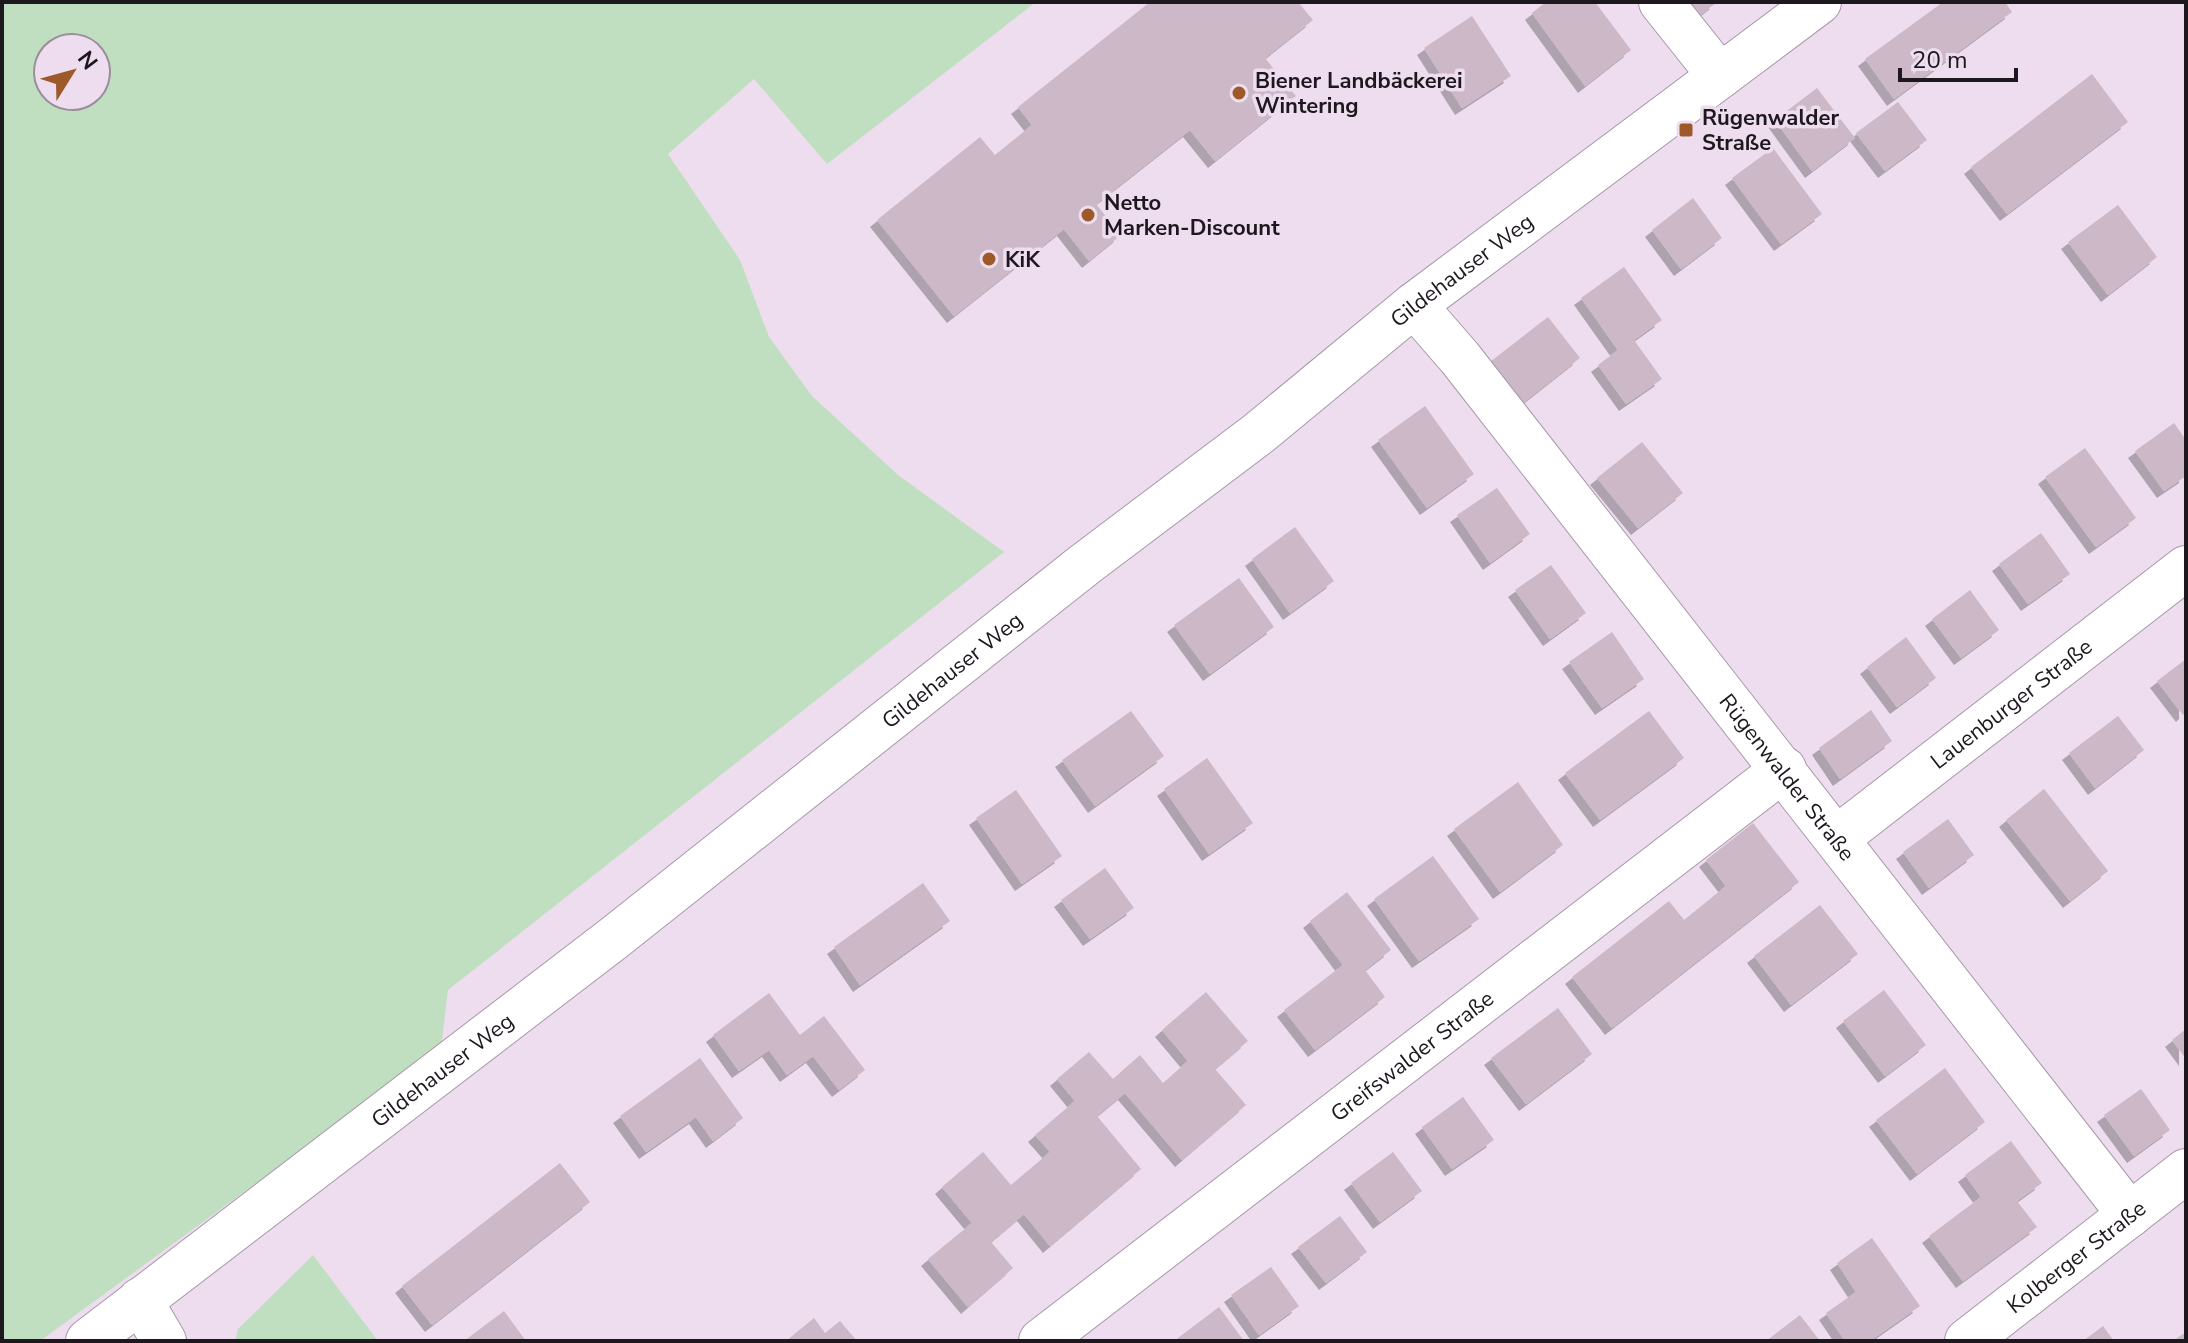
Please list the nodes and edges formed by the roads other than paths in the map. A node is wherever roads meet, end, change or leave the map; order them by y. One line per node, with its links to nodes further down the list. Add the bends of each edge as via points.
1 (1661, 2): 3 (street)
2 (1819, 2): 3 (street, Gildehauser Weg)
3 (1720, 76): 4 (street, Gildehauser Weg)
4 (1414, 305): 6 (street, Rügenwalder Straße); 10 (street, Gildehauser Weg, via 1259,433 614,938)
5 (2186, 568): 7 (street, Lauenburger Straße)
6 (1784, 769): 7 (street, Rügenwalder Straße); 13 (street, Greifswalder Straße)
7 (1837, 838): 9 (street, Rügenwalder Straße)
8 (2186, 1171): 9 (street, Kolberger Straße)
9 (2130, 1215): 14 (street, Kolberger Straße)
10 (140, 1300): 11 (street, Gildehauser Weg); 12 (street)
11 (88, 1341)
12 (164, 1341)
13 (1041, 1341)
14 (1967, 1341)

